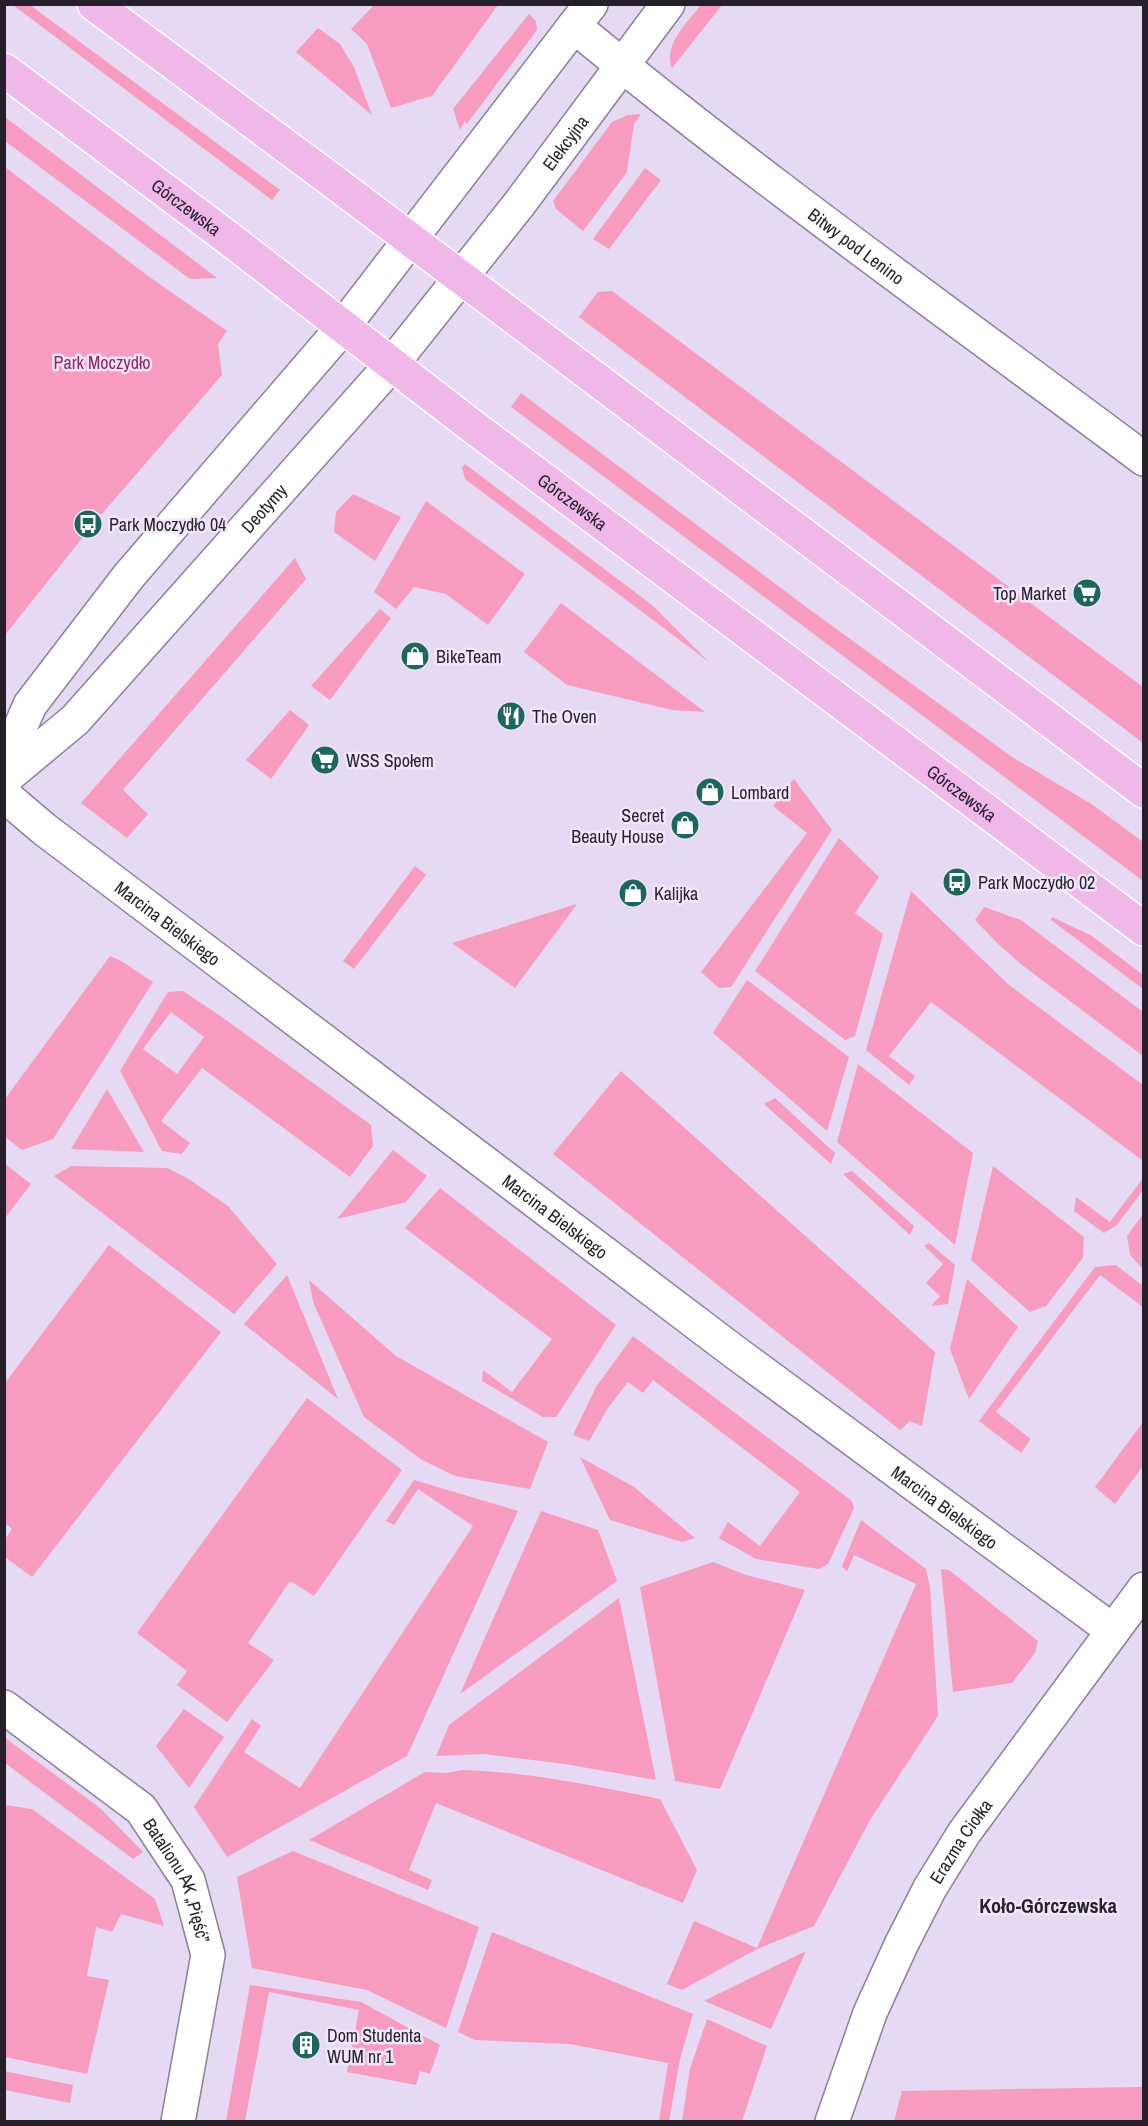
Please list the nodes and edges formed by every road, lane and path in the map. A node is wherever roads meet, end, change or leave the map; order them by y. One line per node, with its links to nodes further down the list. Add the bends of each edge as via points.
1 (94, 4): 6 (main road)
2 (668, 4): 4 (street, Elekcyjna)
3 (582, 15): 4 (street, Bitwy pod Lenino); 6 (street)
4 (622, 66): 7 (street, Elekcyjna); 10 (street, Bitwy pod Lenino)
5 (4, 70): 8 (main road, Górczewska)
6 (411, 240): 7 (main road); 8 (street)
7 (461, 278): 9 (street, Deotymy); 13 (main road)
8 (344, 327): 9 (main road, Górczewska); 11 (street, via 128,577 30,705)
9 (392, 364): 12 (street, Deotymy, via 75,720); 15 (main road, Górczewska)
10 (1143, 459)
11 (4, 765)
12 (4, 779)
13 (1143, 791)
14 (4, 795): 17 (street, Marcina Bielskiego, via 732,1350)
15 (1143, 929)
16 (1143, 1589): 17 (street, Erazma Ciołka)
17 (1112, 1630): 20 (street, Erazma Ciołka, via 964,1833 930,1888 870,2013)
18 (4, 1707): 19 (street, Batalionu AK „Pięść”, via 141,1809 188,1880 208,1955)
19 (178, 2121)
20 (832, 2121)

